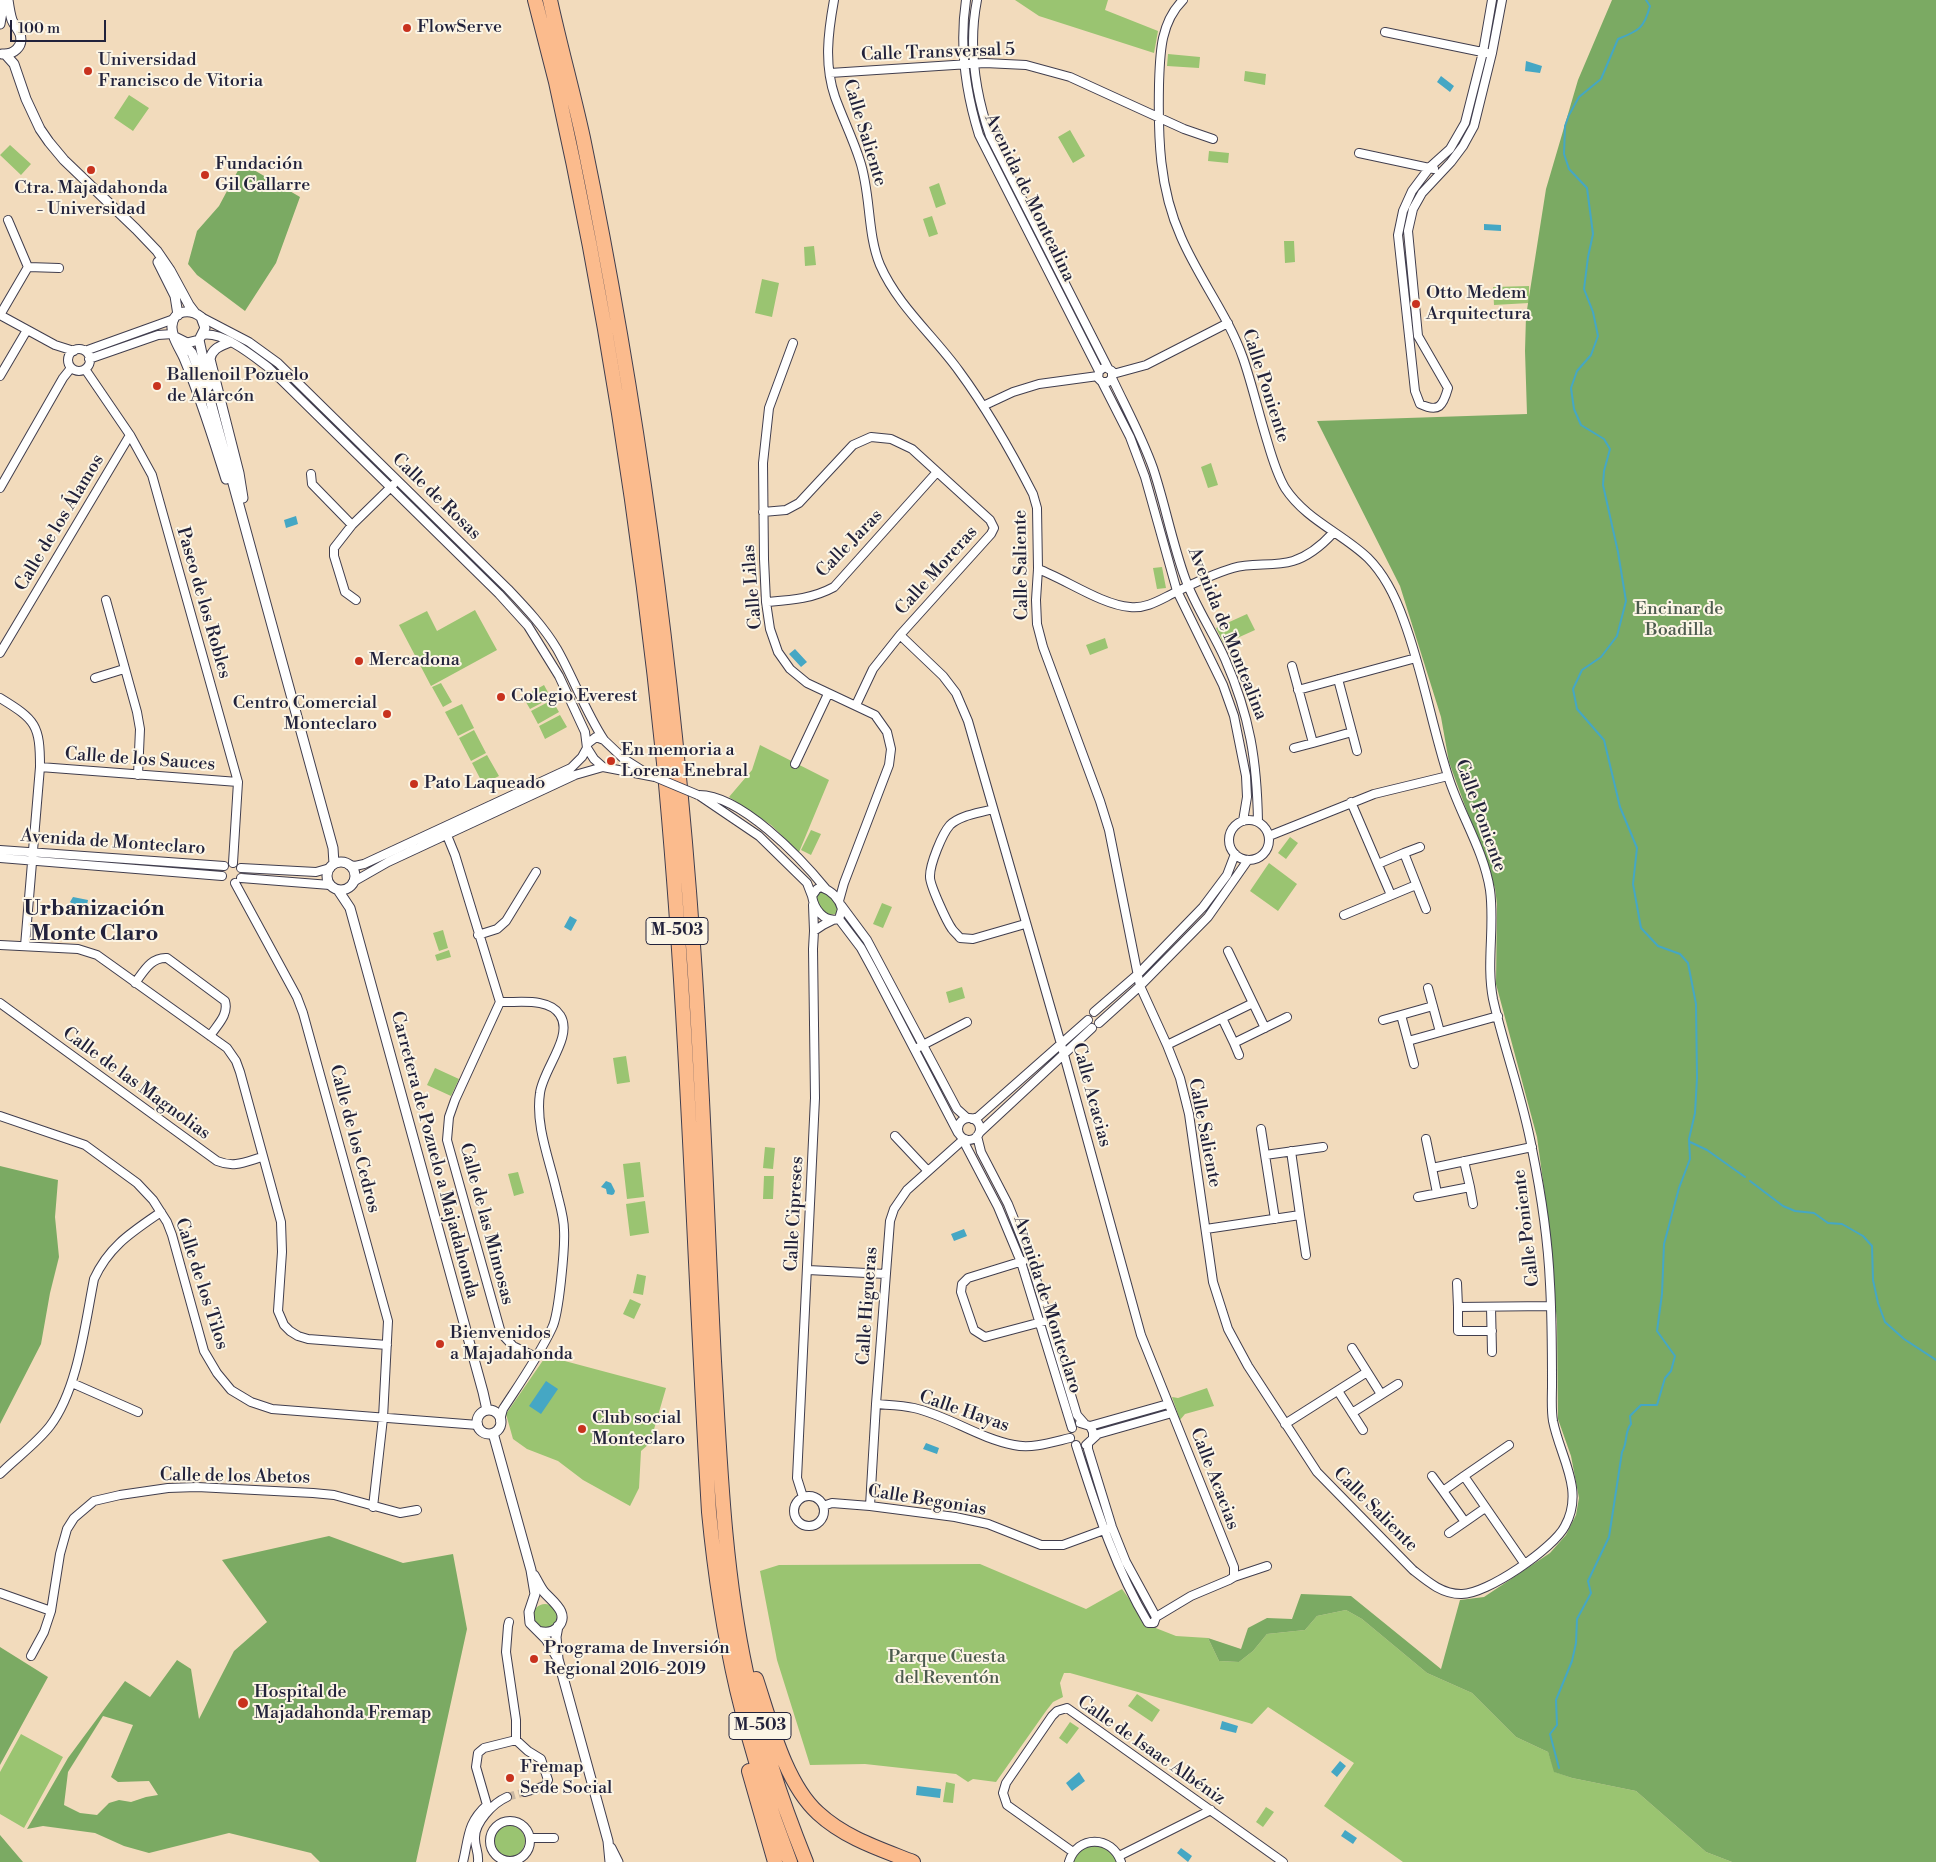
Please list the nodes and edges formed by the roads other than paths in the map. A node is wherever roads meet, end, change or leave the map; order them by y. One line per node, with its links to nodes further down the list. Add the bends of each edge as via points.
1 (4, 0): 12 (street)
2 (8, 0): 13 (street)
3 (535, 0): 258 (highway, M-503, via 569,143 607,343 655,674 679,948 708,1512)
4 (550, 0): 15 (highway, M-503)
5 (556, 0): 15 (highway)
6 (834, 0): 23 (street, Calle Saliente, via 828,39)
7 (966, 0): 21 (street, Avenida de Montealina)
8 (977, 0): 20 (street, Avenida de Montealina)
9 (1183, 0): 24 (street, Calle Poniente, via 1172,13 1162,42)
10 (1492, 0): 17 (street)
11 (1502, 0): 18 (street)
12 (0, 25): 13 (street)
13 (16, 28): 16 (street, via 20,37)
14 (1386, 32): 17 (street)
15 (560, 39): 246 (highway, M-503, via 583,138 621,340 669,675 693,941 718,1437)
16 (18, 48): 19 (street, via 13,53); 22 (street)
17 (1483, 52): 18 (street); 27 (street, via 1465,122 1450,149)
18 (1492, 53): 28 (street, via 1474,126 1463,146)
19 (3, 54): 22 (street, via 13,61)
20 (973, 63): 21 (street, Calle Transversal 5); 24 (street, Calle Transversal 5, via 1026,65 1070,77); 48 (street, Avenida de Montealina, via 990,136)
21 (963, 64): 23 (street, Calle Transversal 5); 50 (street, Avenida de Montealina, via 969,105 979,135)
22 (17, 71): 30 (street, via 26,99 49,142)
23 (830, 73): 52 (street, Calle Saliente, via 835,97 864,171 879,263 902,303 958,369)
24 (1158, 117): 25 (street, Calle Transversal 5); 36 (street, Calle Poniente, via 1163,184 1171,211 1182,239)
25 (1213, 139)
26 (1359, 153): 27 (street)
27 (1430, 167): 28 (street); 28 (street, via 1412,191 1403,211 1398,235 1415,391 1420,404 1431,409 1443,404 1448,388 1418,336 1408,231 1413,209)
28 (1440, 172)
29 (8, 220): 31 (street)
30 (127, 220): 34 (street, via 162,259); 35 (street, via 166,274 175,296)
31 (28, 267): 32 (street); 33 (street)
32 (59, 268)
33 (0, 315): 37 (street)
34 (198, 315): 35 (street, via 188,311); 40 (street, via 204,328); 56 (street, Calle de Rosas, via 250,342 278,363)
35 (176, 317): 39 (street, via 172,325); 44 (street)
36 (1228, 323): 48 (street, via 1146,365); 61 (street, Calle Poniente, via 1285,488)
37 (27, 330): 38 (street); 49 (street)
38 (37, 335): 43 (street); 46 (street)
39 (177, 338): 40 (street, via 191,343); 45 (street, via 158,336); 51 (street, via 192,353); 62 (street)
40 (200, 338): 41 (street, Calle de Rosas, via 209,334); 51 (street)
41 (230, 342): 57 (street, Calle de Rosas, via 268,368); 62 (street, via 215,349 210,359 239,473)
42 (793, 344): 59 (street, Calle Lilas, via 769,408 763,463)
43 (74, 351): 44 (street); 46 (street, via 70,355)
44 (84, 351): 45 (street)
45 (90, 359): 47 (street)
46 (70, 364): 47 (street, via 78,371); 58 (street)
47 (85, 369): 53 (street, Paseo de los Robles)
48 (1111, 373): 50 (street, via 1102,368); 50 (street, via 1108,382); 64 (street, Avenida de Montealina, via 1153,467)
49 (0, 376)
50 (1100, 376): 52 (street, via 1039,384); 65 (street, Avenida de Montealina, via 1130,437 1145,477)
51 (211, 403): 62 (street)
52 (983, 406): 63 (street, Calle Saliente, via 1033,494 1037,508)
53 (130, 435): 70 (street, Calle de los Álamos); 94 (street, Paseo de los Robles, via 152,475)
54 (937, 472): 59 (street, Calle Moreras, via 912,449 891,439 871,436 853,444 799,503 786,510); 68 (street, Calle Jaras, via 834,587 803,599); 69 (street, Calle Moreras, via 990,520 994,528)
55 (311, 474): 60 (street, via 312,484)
56 (399, 482): 57 (street); 81 (street, Calle de Rosas, via 508,588 537,621 557,648)
57 (390, 487): 60 (street); 83 (street, Calle de Rosas, via 528,626 559,676 585,732)
58 (0, 488)
59 (763, 512): 68 (street, Calle Lilas)
60 (352, 525): 67 (street, via 334,548 334,556 345,592)
61 (1333, 533): 64 (street, via 1305,556 1293,561 1234,568); 71 (street, Calle Poniente, via 1364,555 1383,576 1394,596)
62 (252, 552): 103 (street)
63 (1038, 569): 65 (street, via 1128,607 1152,604); 137 (street, Calle Saliente, via 1037,624 1109,830)
64 (1188, 586): 65 (street); 99 (street, Avenida de Montealina, via 1225,659 1245,715 1255,755)
65 (1177, 591): 98 (street, Avenida de Montealina, via 1208,652 1234,716 1246,776)
66 (106, 600): 73 (street)
67 (356, 600)
68 (766, 602): 77 (street, Calle Lilas, via 778,652 790,669 807,684)
69 (900, 635): 79 (street, Calle Moreras, via 873,669); 97 (street, Calle Acacias, via 926,658 956,693 968,720)
70 (0, 652)
71 (1416, 658): 75 (street); 93 (street, Calle Poniente)
72 (1292, 666): 76 (street)
73 (124, 669): 74 (street); 91 (street, via 140,729)
74 (95, 678)
75 (1338, 679): 76 (street); 80 (street)
76 (1298, 690): 82 (street)
77 (828, 694): 79 (street, Calle Lilas); 87 (street)
78 (0, 698): 88 (street, via 23,712 34,725 40,740)
79 (856, 705): 119 (street, Calle Lilas, via 875,715 887,732 891,749 889,765)
80 (1352, 732): 82 (street); 85 (street)
81 (604, 740): 83 (street, via 596,737); 86 (street, Calle de Rosas)
82 (1313, 743): 84 (street)
83 (587, 746): 89 (street); 100 (street, via 571,768)
84 (1294, 748)
85 (1357, 751)
86 (621, 757): 90 (street, via 622,761); 92 (street)
87 (796, 764)
88 (40, 767): 91 (street, Calle de los Sauces); 107 (street)
89 (603, 767): 90 (street); 100 (street, via 575,775)
90 (616, 768): 92 (street)
91 (138, 774): 94 (street, Calle de los Sauces)
92 (651, 776): 95 (street, bridge)
93 (1448, 776): 96 (street); 147 (street, Calle Poniente, via 1490,890 1492,993)
94 (238, 782): 110 (street, Paseo de los Robles)
95 (698, 795): 123 (street, via 721,799 746,812 786,847); 125 (street, via 759,836 807,883)
96 (1352, 802): 101 (street); 112 (street)
97 (994, 809): 131 (street, Calle Acacias); 131 (street, via 951,825 932,864 931,884 952,929 960,938 972,939)
98 (1243, 821): 99 (street); 106 (street, via 1231,831 1229,839)
99 (1258, 822): 101 (street, via 1264,825)
100 (445, 832): 111 (street, via 364,864); 120 (street); 133 (street)
101 (1269, 836): 109 (street, via 1269,846 1264,854)
102 (1420, 847): 105 (street)
103 (333, 848): 111 (street); 114 (street)
104 (0, 850): 107 (street, Avenida de Monteclaro)
105 (1404, 853): 112 (street); 121 (street)
106 (1235, 854): 109 (street); 137 (street, via 1227,875 1203,908)
107 (32, 857): 108 (street, Avenida de Monteclaro); 113 (street, Avenida de Monteclaro); 117 (street, Avenida de Monteclaro); 135 (street)
108 (0, 858)
109 (1248, 860): 139 (street, via 1208,917)
110 (233, 862): 113 (street); 115 (street)
111 (347, 864): 114 (street); 120 (street, via 354,873)
112 (1378, 864): 124 (street)
113 (224, 866): 117 (street)
114 (332, 866): 115 (street, via 316,872); 122 (street, via 327,875)
115 (241, 868): 118 (street, via 243,873)
116 (536, 872): 133 (street, via 506,921 497,929)
117 (222, 876): 118 (street, via 225,880)
118 (238, 881): 122 (street); 202 (street, Calle de los Cedros, via 298,997 388,1321)
119 (844, 883): 123 (street); 126 (street, Calle Lilas)
120 (352, 884): 122 (street); 128 (street, Carretera de Pozuelo a Majadahonda)
121 (1416, 885): 124 (street); 127 (street)
122 (334, 887): 128 (street, Carretera de Pozuelo a Majadahonda)
123 (826, 889): 125 (street, via 817,889); 126 (street)
124 (1391, 895): 129 (street)
125 (812, 899): 130 (street, via 822,915); 132 (street, Calle Cipreses)
126 (840, 903): 130 (street, via 842,914); 161 (street, via 867,940)
127 (1426, 909)
128 (350, 911): 214 (street, Carretera de Pozuelo a Majadahonda, via 483,1392)
129 (1344, 915)
130 (836, 919): 132 (street); 163 (street, Avenida de Monteclaro, via 860,948)
131 (1026, 924): 160 (street, Calle Acacias)
132 (814, 931): 193 (street, Calle Cipreses, via 816,1098)
133 (478, 935): 141 (street)
134 (0, 945): 135 (street)
135 (25, 946): 138 (street, via 78,949 97,955)
136 (1228, 951): 143 (street)
137 (1138, 974): 139 (street, Calle Saliente); 145 (street)
138 (135, 983): 157 (street); 157 (street, via 151,962 166,958 225,1001 226,1013)
139 (1140, 986): 153 (street); 162 (street, Calle Saliente)
140 (1428, 988): 144 (street)
141 (500, 1002): 205 (street, Calle de las Mimosas, via 455,1100 449,1117 447,1140 501,1333 513,1346); 205 (street, via 546,1004 560,1016 565,1029 540,1092 540,1119 564,1231 554,1326)
142 (0, 1003): 178 (street, Calle de las Magnolias, via 216,1161 236,1165)
143 (1253, 1003): 149 (street); 155 (street)
144 (1433, 1006): 146 (street); 156 (street)
145 (1094, 1012)
146 (1401, 1015): 151 (street); 158 (street)
147 (1498, 1016): 156 (street); 175 (street, Calle Poniente)
148 (1287, 1017): 155 (street)
149 (1222, 1018): 159 (street); 162 (street)
150 (1088, 1020): 160 (street)
151 (1383, 1020)
152 (967, 1022): 161 (street)
153 (1099, 1023)
154 (1092, 1028): 164 (street)
155 (1265, 1028): 159 (street)
156 (1440, 1032): 158 (street)
157 (210, 1036): 178 (street, via 227,1048 236,1061)
158 (1408, 1041): 166 (street)
159 (1234, 1043): 165 (street)
160 (1061, 1044): 164 (street, Calle Acacias); 168 (street, via 978,1117)
161 (924, 1045): 163 (street); 168 (street, via 957,1109)
162 (1167, 1045): 189 (street, Calle Saliente, via 1189,1114)
163 (915, 1049): 172 (street, Avenida de Monteclaro)
164 (1064, 1055): 170 (street); 212 (street, Calle Acacias, via 1141,1335)
165 (1239, 1055)
166 (1414, 1064)
167 (0, 1116): 186 (street, Calle de los Tilos, via 85,1145 137,1184)
168 (969, 1118): 170 (street, via 979,1124); 172 (street, via 959,1124)
169 (1262, 1128): 177 (street)
170 (978, 1135): 172 (street, via 969,1140); 191 (street, Avenida de Monteclaro, via 980,1152 1008,1204)
171 (895, 1136): 181 (street)
172 (962, 1137): 181 (street, Calle Higueras); 192 (street, Avenida de Monteclaro, via 998,1207)
173 (1426, 1139): 180 (street)
174 (1323, 1147): 176 (street)
175 (1532, 1147): 179 (street, Calle Poniente); 196 (street, Calle Poniente)
176 (1291, 1151): 177 (street); 187 (street)
177 (1266, 1155): 188 (street)
178 (262, 1157): 202 (street, via 281,1222 277,1303 284,1325 308,1339)
179 (1464, 1161): 180 (street, Calle Poniente); 182 (street)
180 (1432, 1168): 183 (street)
181 (927, 1170): 194 (street, Calle Higueras, via 894,1209 888,1234)
182 (1470, 1187): 183 (street); 185 (street)
183 (1437, 1193): 184 (street)
184 (1418, 1197)
185 (1473, 1204)
186 (160, 1212): 207 (street, via 122,1239 99,1268); 217 (street, Calle de los Tilos, via 168,1222 204,1352 231,1390 251,1402 272,1408)
187 (1300, 1215): 188 (street); 190 (street)
188 (1275, 1219): 189 (street)
189 (1206, 1229): 218 (street, Calle Saliente, via 1216,1294 1228,1330)
190 (1306, 1255)
191 (1030, 1259): 192 (street); 199 (street, Avenida de Monteclaro)
192 (1021, 1262): 200 (street, Avenida de Monteclaro); 200 (street, via 968,1278 962,1284 961,1292 974,1330 985,1337)
193 (808, 1270): 194 (street); 232 (street, Calle Cipreses, via 797,1478)
194 (886, 1274): 211 (street, Calle Higueras)
195 (1457, 1283): 197 (street)
196 (1551, 1306): 198 (street, Calle Poniente); 242 (street, Calle Poniente, via 1553,1418 1573,1491 1572,1509 1558,1537)
197 (1458, 1307): 198 (street, Calle Poniente); 201 (street, via 1458,1331)
198 (1491, 1307): 201 (street)
199 (1049, 1320): 200 (street); 220 (street, Avenida de Monteclaro, via 1077,1415)
200 (1038, 1322): 221 (street, Avenida de Monteclaro)
201 (1492, 1331): 204 (street)
202 (387, 1345): 217 (street, Calle de los Cedros)
203 (1352, 1348): 206 (street)
204 (1492, 1352)
205 (536, 1357): 214 (street)
206 (1367, 1372): 209 (street); 210 (street)
207 (72, 1383): 213 (street); 228 (street, via 50,1426)
208 (1398, 1384): 210 (street)
209 (1338, 1391): 216 (street); 218 (street)
210 (1381, 1394): 216 (street)
211 (876, 1404): 224 (street, Calle Hayas, via 914,1408 1016,1446); 234 (street, Calle Higueras)
212 (1168, 1404): 215 (street, Calle Acacias); 220 (street)
213 (138, 1412)
214 (496, 1413): 219 (street, via 478,1417); 223 (street, via 499,1428)
215 (1172, 1413): 225 (street, via 1098,1434); 245 (street, Calle Acacias, via 1234,1567)
216 (1352, 1413): 222 (street)
217 (383, 1418): 219 (street, Calle de los Tilos); 235 (street)
218 (1285, 1424): 248 (street, Calle Saliente, via 1316,1472 1414,1570 1439,1589)
219 (478, 1425): 223 (street, via 485,1433)
220 (1087, 1425): 221 (street, via 1077,1424); 225 (street, via 1093,1432)
221 (1072, 1428): 224 (street)
222 (1363, 1430)
223 (493, 1432): 244 (street)
224 (1070, 1438): 226 (street)
225 (1090, 1441): 226 (street, via 1082,1446); 239 (street, via 1088,1449)
226 (1076, 1445): 240 (street)
227 (1509, 1445): 230 (street)
228 (0, 1474)
229 (1432, 1476): 231 (street)
230 (1464, 1476): 231 (street); 236 (street)
231 (1443, 1491): 238 (street)
232 (803, 1497): 233 (street, via 817,1499); 233 (street, via 796,1504 794,1513 802,1525 812,1526 820,1520)
233 (823, 1506): 234 (street, Calle Begonias, via 832,1503)
234 (870, 1506): 240 (street, Calle Begonias, via 988,1524 1041,1545 1063,1545)
235 (373, 1507): 237 (street, Calle de los Abetos, via 400,1513); 251 (street, Calle de los Abetos, via 334,1495 197,1487 120,1494 94,1501 74,1518 67,1529)
236 (1485, 1508): 238 (street); 242 (street)
237 (417, 1510)
238 (1465, 1522): 241 (street)
239 (1112, 1528): 240 (street, Calle Begonias); 252 (street, via 1126,1562)
240 (1103, 1530): 252 (street, via 1118,1568 1148,1623 1154,1623)
241 (1449, 1533)
242 (1524, 1563): 248 (street, Calle Poniente, via 1490,1586 1475,1593)
243 (1267, 1566): 245 (street)
244 (531, 1570): 249 (street); 250 (street, via 535,1594)
245 (1234, 1577): 252 (street, via 1191,1596)
246 (731, 1584): 276 (highway, M-503, via 746,1670 764,1741); 277 (highway, via 754,1670 793,1782 817,1813 834,1826 865,1844)
247 (0, 1593): 251 (street)
248 (1462, 1594)
249 (554, 1602): 250 (street, via 542,1600); 254 (street, via 562,1613)
250 (532, 1606): 255 (street, via 528,1618)
251 (51, 1611): 256 (street, Calle de los Abetos)
252 (1156, 1617)
253 (509, 1622): 259 (street, via 506,1652)
254 (558, 1626): 255 (street, via 549,1632); 257 (street)
255 (538, 1631): 257 (street)
256 (31, 1656)
257 (558, 1658): 265 (street)
258 (733, 1680): 274 (highway, M-503, via 740,1734); 275 (highway, M-503, via 753,1755)
259 (516, 1740): 260 (street, via 541,1759 548,1780 545,1786); 261 (street, via 484,1748 478,1753 476,1768)
260 (525, 1792)
261 (487, 1805): 270 (street, via 472,1822); 271 (street, via 504,1798 476,1826 474,1837)
262 (1211, 1810): 266 (street, Calle de Isaac Albéniz, via 1067,1708 1057,1711 1006,1783 1003,1794 1007,1805); 267 (street); 279 (street, Calle de Isaac Albéniz)
263 (530, 1838): 264 (street); 268 (street, via 522,1824 514,1821 498,1824 492,1830 490,1846); 269 (street)
264 (554, 1838)
265 (608, 1842): 272 (street); 273 (street)
266 (1073, 1852): 267 (street, via 1088,1842 1097,1841 1114,1849); 278 (street)
267 (1120, 1859)
268 (499, 1860): 269 (street)
269 (523, 1860)
270 (463, 1862)
271 (478, 1862)
272 (610, 1862)
273 (618, 1862)
274 (775, 1862)
275 (790, 1862)
276 (806, 1862)
277 (913, 1862)
278 (1068, 1862)
279 (1283, 1862)

